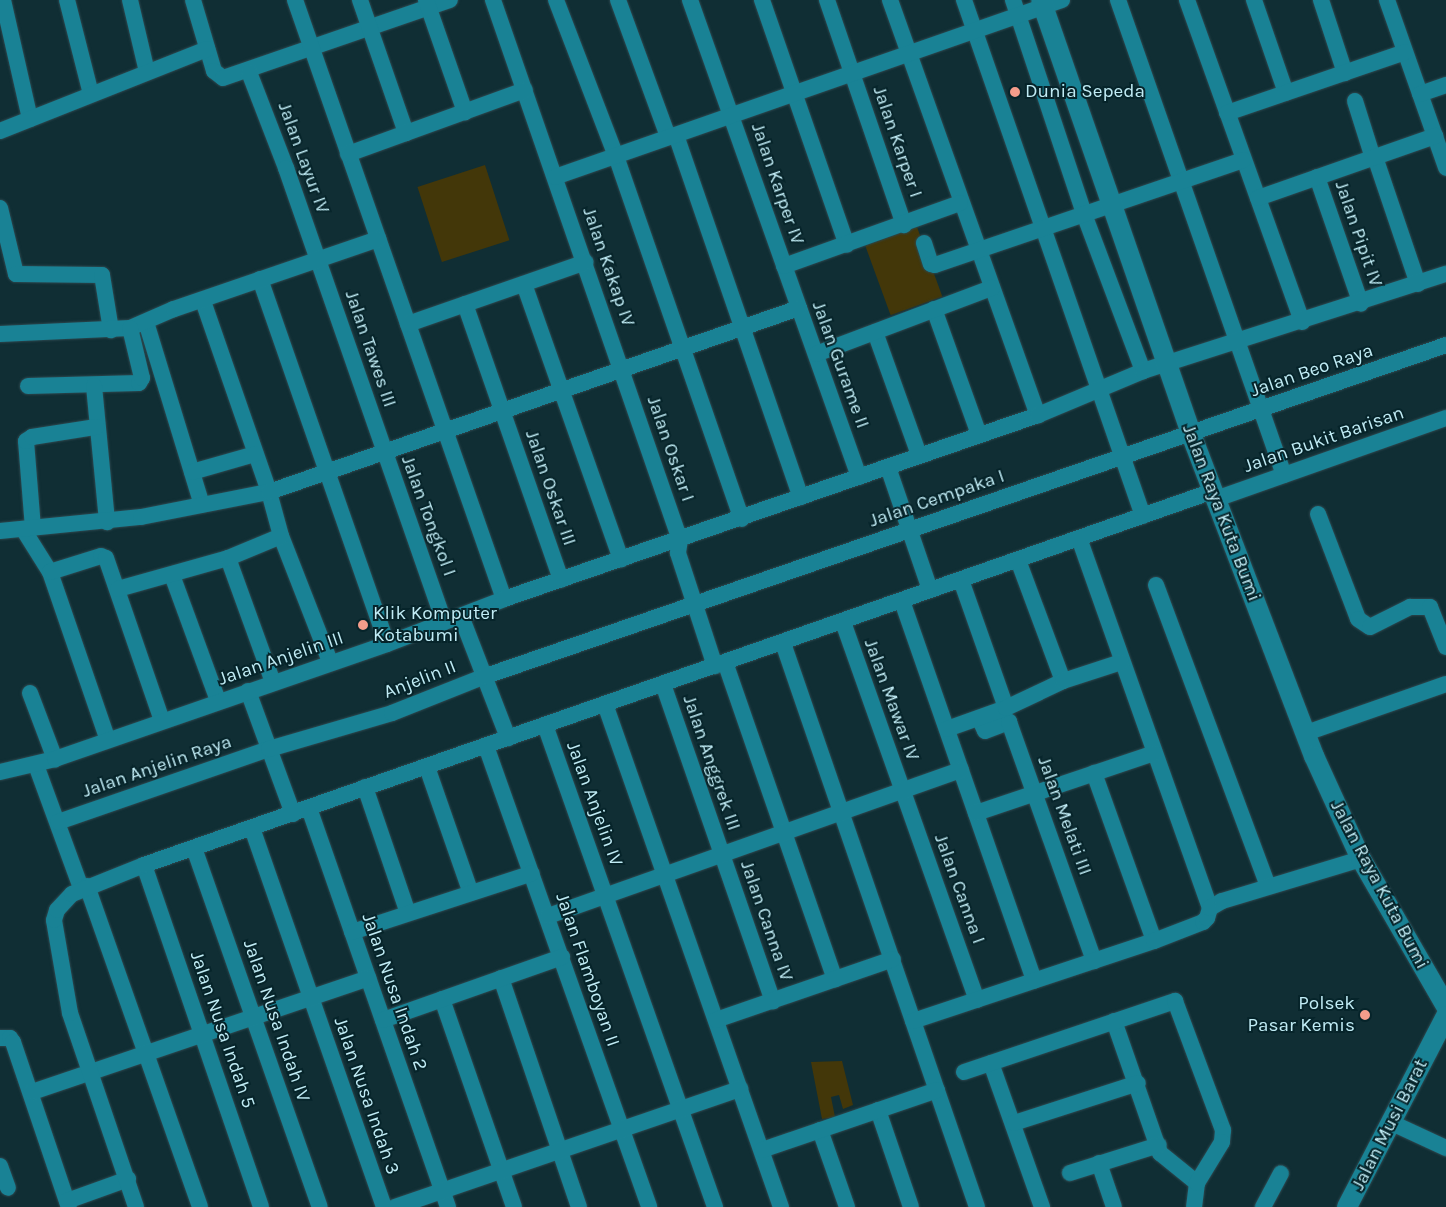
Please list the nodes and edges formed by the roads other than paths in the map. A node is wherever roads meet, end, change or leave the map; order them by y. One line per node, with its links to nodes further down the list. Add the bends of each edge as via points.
1 (3, 0): 44 (street)
2 (67, 0): 38 (street)
3 (130, 0): 30 (street)
4 (193, 0): 26 (street)
5 (295, 0): 27 (street)
6 (360, 0): 24 (street)
7 (450, 0): 22 (street)
8 (493, 0): 35 (street, Jalan Kakap IV)
9 (556, 0): 50 (street)
10 (618, 0): 47 (street)
11 (690, 0): 43 (street, Jalan Karper IV)
12 (762, 0): 36 (street)
13 (827, 0): 32 (street, Jalan Karper I)
14 (890, 0): 29 (street)
15 (964, 0): 25 (street)
16 (1118, 0): 56 (street)
17 (1187, 0): 42 (street)
18 (1254, 0): 37 (street)
19 (1321, 0): 33 (street)
20 (1387, 0): 28 (street)
21 (1048, 2): 23 (street); 59 (street, Jalan Raya Kuta Bumi)
22 (427, 4): 24 (street); 41 (street)
23 (1016, 7): 25 (street); 61 (street)
24 (370, 28): 27 (street); 46 (street)
25 (974, 30): 29 (street); 63 (street)
26 (207, 49): 30 (street); 31 (street, via 219,78)
27 (311, 50): 31 (street); 49 (street)
28 (1405, 52): 33 (street); 39 (street)
29 (908, 53): 32 (street); 58 (street)
30 (147, 72): 38 (street)
31 (249, 72): 68 (street, Jalan Layur IV)
32 (852, 72): 36 (street); 62 (street, Jalan Karper I)
33 (1344, 73): 37 (street)
34 (1446, 85): 39 (street)
35 (525, 90): 41 (street); 54 (street, Jalan Kakap IV)
36 (794, 93): 43 (street); 66 (street)
37 (1286, 93): 42 (street)
38 (91, 94): 44 (street)
39 (1420, 94): 48 (street)
40 (1355, 101): 51 (street)
41 (465, 112): 46 (street)
42 (1227, 113): 52 (street)
43 (731, 115): 47 (street); 70 (street, Jalan Karper IV)
44 (30, 119): 45 (street)
45 (0, 130)
46 (406, 133): 49 (street)
47 (672, 136): 50 (street); 85 (street)
48 (1435, 136): 51 (street); 53 (street)
49 (348, 154): 64 (street)
50 (616, 156): 54 (street); 91 (street)
51 (1374, 157): 55 (street); 74 (street)
52 (1244, 160): 56 (street); 57 (street)
53 (1446, 168)
54 (555, 177): 69 (street, Jalan Kakap IV)
55 (1317, 177): 57 (street); 78 (street, Jalan Pipit IV)
56 (1182, 181): 59 (street); 89 (street)
57 (1258, 198): 82 (street)
58 (960, 203): 62 (street); 67 (street)
59 (1111, 204): 61 (street); 93 (street, Jalan Raya Kuta Bumi)
60 (0, 208): 86 (street, via 16,274 102,276)
61 (1084, 214): 63 (street); 95 (street)
62 (904, 224): 66 (street)
63 (1043, 228): 67 (street); 99 (street)
64 (378, 239): 68 (street); 83 (street)
65 (924, 243): 67 (street, via 934,265)
66 (847, 245): 70 (street)
67 (980, 251): 75 (street)
68 (319, 259): 72 (street); 108 (street, Jalan Tawes III)
69 (586, 262): 73 (street); 94 (street, Jalan Kakap IV)
70 (784, 266): 79 (street, Jalan Gurame II)
71 (1446, 274): 74 (street, Jalan Anjelin III)
72 (260, 280): 76 (street); 114 (street)
73 (524, 284): 77 (street); 98 (street)
74 (1418, 284): 78 (street, Jalan Anjelin III)
75 (992, 288): 80 (street); 102 (street)
76 (203, 301): 81 (street, via 174,309); 109 (street)
77 (466, 304): 83 (street); 101 (street, Jalan Oskar III)
78 (1361, 304): 82 (street, Jalan Anjelin III)
79 (799, 308): 85 (street); 92 (street, Jalan Gurame II)
80 (934, 310): 87 (street); 107 (street)
81 (146, 322): 84 (street); 113 (street)
82 (1302, 322): 89 (street, Jalan Anjelin III)
83 (408, 324): 105 (street)
84 (130, 328): 86 (street); 97 (street, via 142,378 134,385)
85 (742, 328): 91 (street); 119 (street)
86 (111, 330): 88 (street)
87 (875, 332): 92 (street); 110 (street)
88 (0, 334)
89 (1238, 340): 93 (street, Jalan Anjelin III); 100 (street)
90 (1446, 345): 100 (street, Jalan Beo Raya)
91 (683, 348): 94 (street); 123 (street)
92 (816, 354): 116 (street, Jalan Gurame II)
93 (1167, 364): 95 (street, Jalan Anjelin III); 106 (street, Jalan Raya Kuta Bumi)
94 (622, 371): 98 (street); 130 (street, Jalan Oskar I)
95 (1143, 371): 99 (street, Jalan Anjelin III)
96 (28, 386): 97 (street)
97 (94, 386): 104 (street)
98 (561, 390): 101 (street); 132 (street)
99 (1101, 390): 102 (street, Jalan Anjelin III); 111 (street)
100 (1262, 409): 106 (street, Jalan Beo Raya); 115 (street)
101 (502, 410): 105 (street); 136 (street, Jalan Oskar III)
102 (1038, 415): 107 (street, Jalan Anjelin III)
103 (1446, 418): 115 (street, Jalan Bukit Barisan)
104 (96, 427): 124 (street); 125 (street, via 32,437 26,441)
105 (444, 431): 108 (street); 141 (street)
106 (1191, 434): 111 (street, Jalan Cempaka I); 118 (street, Jalan Raya Kuta Bumi)
107 (979, 435): 110 (street, Jalan Anjelin III)
108 (384, 452): 114 (street); 145 (street, Jalan Tongkol I)
109 (256, 454): 113 (street); 117 (street)
110 (919, 455): 112 (street, Jalan Anjelin III)
111 (1123, 458): 122 (street); 126 (street, Jalan Cempaka I)
112 (888, 467): 116 (street, Jalan Anjelin III); 126 (street)
113 (192, 472): 120 (street)
114 (326, 473): 117 (street); 148 (street)
115 (1284, 475): 118 (street, Jalan Bukit Barisan)
116 (859, 477): 119 (street, Jalan Anjelin III)
117 (269, 492): 120 (street); 128 (street)
118 (1214, 495): 122 (street, Jalan Bukit Barisan); 167 (street, Jalan Raya Kuta Bumi)
119 (801, 497): 123 (street, Jalan Anjelin III)
120 (202, 505): 124 (street)
121 (1318, 514): 149 (street, via 1358,619 1370,627 1410,608 1430,607)
122 (1143, 516): 129 (street, Jalan Bukit Barisan)
123 (742, 519): 130 (street, Jalan Anjelin III)
124 (107, 522): 125 (street)
125 (28, 529): 127 (street); 134 (street)
126 (909, 529): 140 (street); 143 (street, Jalan Cempaka I)
127 (0, 531)
128 (281, 536): 131 (street); 150 (street)
129 (1079, 538): 133 (street, Jalan Bukit Barisan); 151 (street)
130 (680, 540): 132 (street, Jalan Anjelin III); 143 (street, Jalan Oskar I, via 678,553)
131 (228, 558): 135 (street); 154 (street)
132 (621, 559): 136 (street, Jalan Anjelin III)
133 (1018, 560): 137 (street, Jalan Bukit Barisan); 155 (street)
134 (50, 572): 139 (street, via 105,556); 169 (street)
135 (172, 574): 139 (street); 160 (street)
136 (561, 580): 141 (street, Jalan Anjelin III)
137 (961, 580): 140 (street, Jalan Bukit Barisan); 162 (street)
138 (1156, 585): 195 (street)
139 (118, 589): 164 (street)
140 (930, 590): 142 (street, Jalan Bukit Barisan)
141 (504, 599): 144 (street, Jalan Anjelin III)
142 (902, 601): 146 (street, Jalan Bukit Barisan); 166 (street)
143 (696, 604): 152 (street, Jalan Oskar I); 153 (street, Anjelin II)
144 (461, 616): 145 (street, Jalan Anjelin III); 153 (street)
145 (444, 622): 148 (street, Jalan Anjelin III)
146 (842, 622): 147 (street, Jalan Bukit Barisan); 180 (street, Jalan Mawar IV)
147 (783, 643): 152 (street, Jalan Bukit Barisan); 183 (street)
148 (387, 644): 150 (street, Jalan Anjelin III)
149 (1446, 647)
150 (330, 662): 154 (street, Jalan Anjelin III)
151 (1121, 662): 155 (street); 172 (street)
152 (720, 664): 156 (street, Jalan Bukit Barisan); 188 (street, Jalan Oskar I)
153 (483, 677): 168 (street); 171 (street, Anjelin II, via 392,713)
154 (273, 682): 158 (street, Jalan Anjelin III)
155 (1063, 682): 162 (street)
156 (663, 684): 161 (street, Jalan Bukit Barisan); 190 (street, Jalan Anggrek III)
157 (1446, 684): 167 (street)
158 (248, 691): 160 (street, Jalan Anjelin III); 171 (street)
159 (30, 693): 173 (street)
160 (218, 701): 164 (street, Jalan Anjelin III)
161 (605, 704): 165 (street, Jalan Bukit Barisan); 194 (street)
162 (1006, 708): 163 (street)
163 (979, 718): 166 (street); 181 (street, Jalan Melati III, via 985,731 1009,722)
164 (162, 721): 169 (street, Jalan Anjelin III)
165 (545, 725): 168 (street, Jalan Bukit Barisan); 198 (street, Jalan Anjelin IV)
166 (947, 729): 176 (street)
167 (1306, 733): 191 (street, Jalan Raya Kuta Bumi, via 1341,820)
168 (508, 738): 170 (street, Jalan Bukit Barisan)
169 (108, 740): 173 (street, Jalan Anjelin III)
170 (486, 746): 175 (street, Jalan Bukit Barisan); 193 (street, Jalan Flamboyan II)
171 (269, 749): 185 (street); 186 (street, Jalan Anjelin Raya)
172 (1154, 753): 178 (street); 199 (street)
173 (55, 759): 174 (street, Jalan Anjelin III)
174 (36, 765): 177 (street, Jalan Anjelin III); 186 (street)
175 (427, 767): 179 (street, Jalan Bukit Barisan); 197 (street)
176 (961, 770): 180 (street); 184 (street)
177 (0, 772)
178 (1094, 773): 181 (street); 203 (street)
179 (365, 787): 182 (street, Jalan Bukit Barisan); 200 (street)
180 (902, 791): 183 (street); 213 (street, Jalan Canna I)
181 (1036, 793): 184 (street); 206 (street, Jalan Melati III)
182 (309, 808): 185 (street, Jalan Bukit Barisan); 202 (street, Jalan Nusa Indah 2)
183 (842, 812): 188 (street); 205 (street)
184 (976, 813): 210 (street)
185 (293, 814): 187 (street, Jalan Bukit Barisan)
186 (58, 822): 196 (street)
187 (252, 828): 189 (street, Jalan Bukit Barisan); 211 (street, Jalan Nusa Indah 3)
188 (784, 833): 190 (street); 209 (street, Jalan Oskar I)
189 (194, 848): 192 (street, Jalan Bukit Barisan); 217 (street, Jalan Nusa Indah IV)
190 (722, 855): 194 (street); 214 (street, Jalan Canna IV)
191 (1361, 859): 195 (street); 215 (street, Jalan Raya Kuta Bumi)
192 (144, 865): 196 (street, Jalan Bukit Barisan); 222 (street, Jalan Nusa Indah 5)
193 (532, 873): 197 (street); 201 (street, Jalan Flamboyan II)
194 (665, 875): 198 (street); 219 (street)
195 (1268, 886): 199 (street)
196 (84, 887): 224 (street); 226 (street, Jalan Bukit Barisan, via 61,904 54,920 70,1013)
197 (471, 893): 200 (street)
198 (605, 896): 201 (street); 232 (street, Jalan Anjelin IV)
199 (1210, 908): 203 (street, via 1203,922)
200 (408, 913): 202 (street)
201 (548, 916): 204 (street, Jalan Flamboyan II)
202 (352, 932): 207 (street, Jalan Nusa Indah 2)
203 (1154, 941): 206 (street)
204 (562, 957): 208 (street); 236 (street, Jalan Flamboyan II)
205 (893, 959): 209 (street); 220 (street)
206 (1094, 961): 210 (street)
207 (368, 978): 211 (street); 218 (street, Jalan Nusa Indah 2)
208 (501, 978): 212 (street); 241 (street)
209 (835, 980): 214 (street)
210 (1034, 981): 213 (street)
211 (311, 999): 217 (street); 256 (street, Jalan Nusa Indah 3)
212 (442, 999): 218 (street); 244 (street)
213 (977, 1000): 220 (street)
214 (773, 1001): 219 (street)
215 (1446, 1006)
216 (1446, 1016): 234 (street, Jalan Musi Barat)
217 (254, 1018): 222 (street); 255 (street, Jalan Nusa Indah IV)
218 (383, 1020): 250 (street, Jalan Nusa Indah 2)
219 (716, 1020): 229 (street)
220 (913, 1021): 230 (street)
221 (1114, 1021): 225 (street); 228 (street); 248 (street, via 1169,1002 1175,1001 1178,1006 1223,1130 1222,1142)
222 (202, 1034): 224 (street); 254 (street, Jalan Nusa Indah 5)
223 (0, 1038): 231 (street, via 10,1038 14,1042)
224 (147, 1053): 226 (street); 253 (street)
225 (991, 1063): 227 (street); 235 (street)
226 (89, 1072): 231 (street); 247 (street, Jalan Bukit Barisan)
227 (964, 1072)
228 (1138, 1083): 235 (street); 238 (street)
229 (740, 1090): 232 (street); 240 (street)
230 (937, 1090): 233 (street); 266 (street)
231 (32, 1092): 251 (street)
232 (681, 1110): 236 (street); 262 (street, Jalan Anjelin IV)
233 (878, 1110): 237 (street); 265 (street)
234 (1390, 1122): 239 (street); 271 (street, Jalan Musi Barat)
235 (1014, 1123): 267 (street)
236 (622, 1130): 241 (street); 261 (street, Jalan Flamboyan II)
237 (820, 1130): 240 (street); 264 (street)
238 (1159, 1145): 242 (street); 248 (street, via 1162,1157)
239 (1446, 1148)
240 (762, 1150): 263 (street)
241 (560, 1152): 244 (street); 260 (street)
242 (1099, 1163): 246 (street); 268 (street)
243 (0, 1166): 249 (street)
244 (501, 1172): 250 (street); 259 (street)
245 (1280, 1173): 270 (street)
246 (1070, 1174)
247 (128, 1179): 251 (street); 252 (street, Jalan Bukit Barisan)
248 (1197, 1183): 269 (street)
249 (8, 1188)
250 (442, 1190): 257 (street); 258 (street, Jalan Nusa Indah 2)
251 (67, 1205)
252 (136, 1207)
253 (200, 1207)
254 (261, 1207)
255 (320, 1207)
256 (384, 1207)
257 (395, 1207)
258 (448, 1207)
259 (514, 1207)
260 (580, 1207)
261 (649, 1207)
262 (715, 1207)
263 (781, 1207)
264 (847, 1207)
265 (911, 1207)
266 (977, 1207)
267 (1042, 1207)
268 (1114, 1207)
269 (1194, 1207)
270 (1263, 1207)
271 (1347, 1207)

